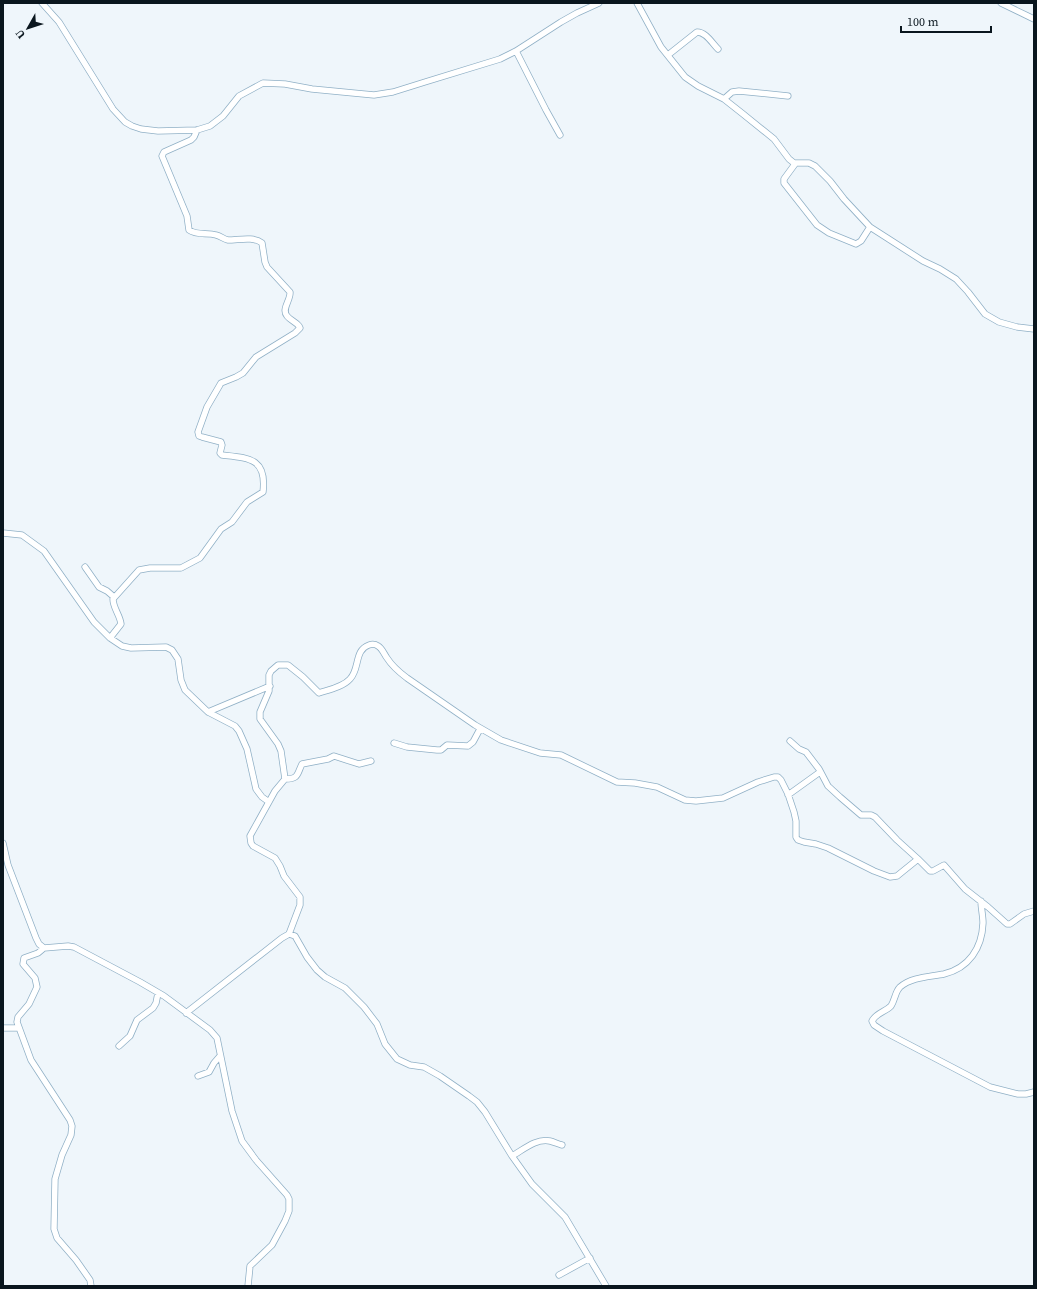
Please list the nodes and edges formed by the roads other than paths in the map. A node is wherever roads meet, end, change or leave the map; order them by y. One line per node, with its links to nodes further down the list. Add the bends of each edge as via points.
1 (599, 3): 7 (street, via 561,22)
2 (637, 3): 8 (street)
3 (1001, 3): 5 (street)
4 (44, 4): 11 (street, via 59,22 113,109 125,122 141,129 158,131)
5 (1034, 19)
6 (718, 49): 8 (street, via 703,33 697,32)
7 (516, 51): 11 (street, via 500,59 393,92 374,95 263,83 239,96 223,116 210,126); 12 (street)
8 (668, 55): 10 (street, via 689,81)
9 (788, 96): 10 (street, via 739,91 732,92)
10 (724, 99): 13 (street, via 774,139)
11 (197, 130): 18 (street, via 191,140 164,152 162,156 187,216 189,230 216,235 226,240 259,240 262,243 267,267 290,292 286,315 300,328 256,357 243,373 221,383 207,408 198,432 199,436 221,442 222,455 250,459 260,466 263,492 247,502 236,518 220,529 200,558 181,568 139,570)
12 (560, 135)
13 (795, 164): 14 (street, via 809,163 815,166); 14 (street, via 784,179 784,184 817,225 856,244)
14 (870, 227): 15 (street, via 956,279 985,314 999,322)
15 (1034, 329)
16 (3, 533): 19 (street, via 22,535 44,551 94,622)
17 (85, 567): 18 (street, via 99,587)
18 (114, 597): 19 (street, via 113,603 121,618 121,624)
19 (110, 638): 21 (street, via 122,646 131,648 166,647 172,650 178,659 185,690)
20 (270, 686): 21 (street); 22 (street, via 268,674 278,665 288,665 319,693 339,686 354,674 364,648 376,645 406,678); 27 (street, via 260,712 260,719 278,744)
21 (208, 712): 29 (street, via 240,731 256,789)
22 (480, 729): 24 (street, via 468,746 447,745 437,750); 28 (street, via 507,743 540,753 567,757 617,782 657,787 685,800 723,798 774,777 781,780)
23 (790, 741): 26 (street, via 806,752)
24 (394, 743)
25 (371, 761): 27 (street, via 357,764 334,756 303,763 298,776 294,779)
26 (820, 772): 28 (street); 31 (street, via 828,786 840,798 861,815 875,817)
27 (285, 779): 29 (street)
28 (788, 795): 31 (street, via 794,812 798,840 828,848 890,877 897,876)
29 (269, 802): 34 (street, via 250,839 253,846 275,858 284,876 300,897 300,905)
30 (3, 843): 35 (street, via 8,865 36,938)
31 (918, 859): 32 (street, via 930,871 944,865 965,889)
32 (981, 901): 33 (street, via 1007,924); 43 (street, via 981,940 969,960 961,968 906,983 899,989 890,1007 872,1021 883,1031 990,1087 1018,1094)
33 (1034, 911)
34 (289, 934): 37 (street); 45 (street, via 298,939 317,970 345,988 364,1007 377,1024 385,1044 398,1059 410,1065 424,1067 477,1102)
35 (44, 948): 36 (street, via 74,947); 39 (street, via 23,960 37,987 29,1004 17,1019)
36 (158, 993): 37 (street); 40 (street, via 153,1008 137,1020 130,1036)
37 (186, 1013): 41 (street, via 214,1035)
38 (4, 1028): 39 (street)
39 (19, 1028): 48 (street, via 31,1060 72,1126 54,1179 54,1229 57,1238 90,1280)
40 (119, 1046)
41 (220, 1056): 42 (street, via 209,1072); 49 (street, via 232,1111 242,1141 287,1195 289,1202 287,1217 275,1240 250,1266)
42 (198, 1076)
43 (1034, 1092)
44 (562, 1145): 45 (street, via 541,1141)
45 (512, 1156): 46 (street, via 532,1184 565,1217)
46 (590, 1258): 47 (street); 50 (street)
47 (560, 1275)
48 (91, 1286)
49 (248, 1286)
50 (606, 1286)

